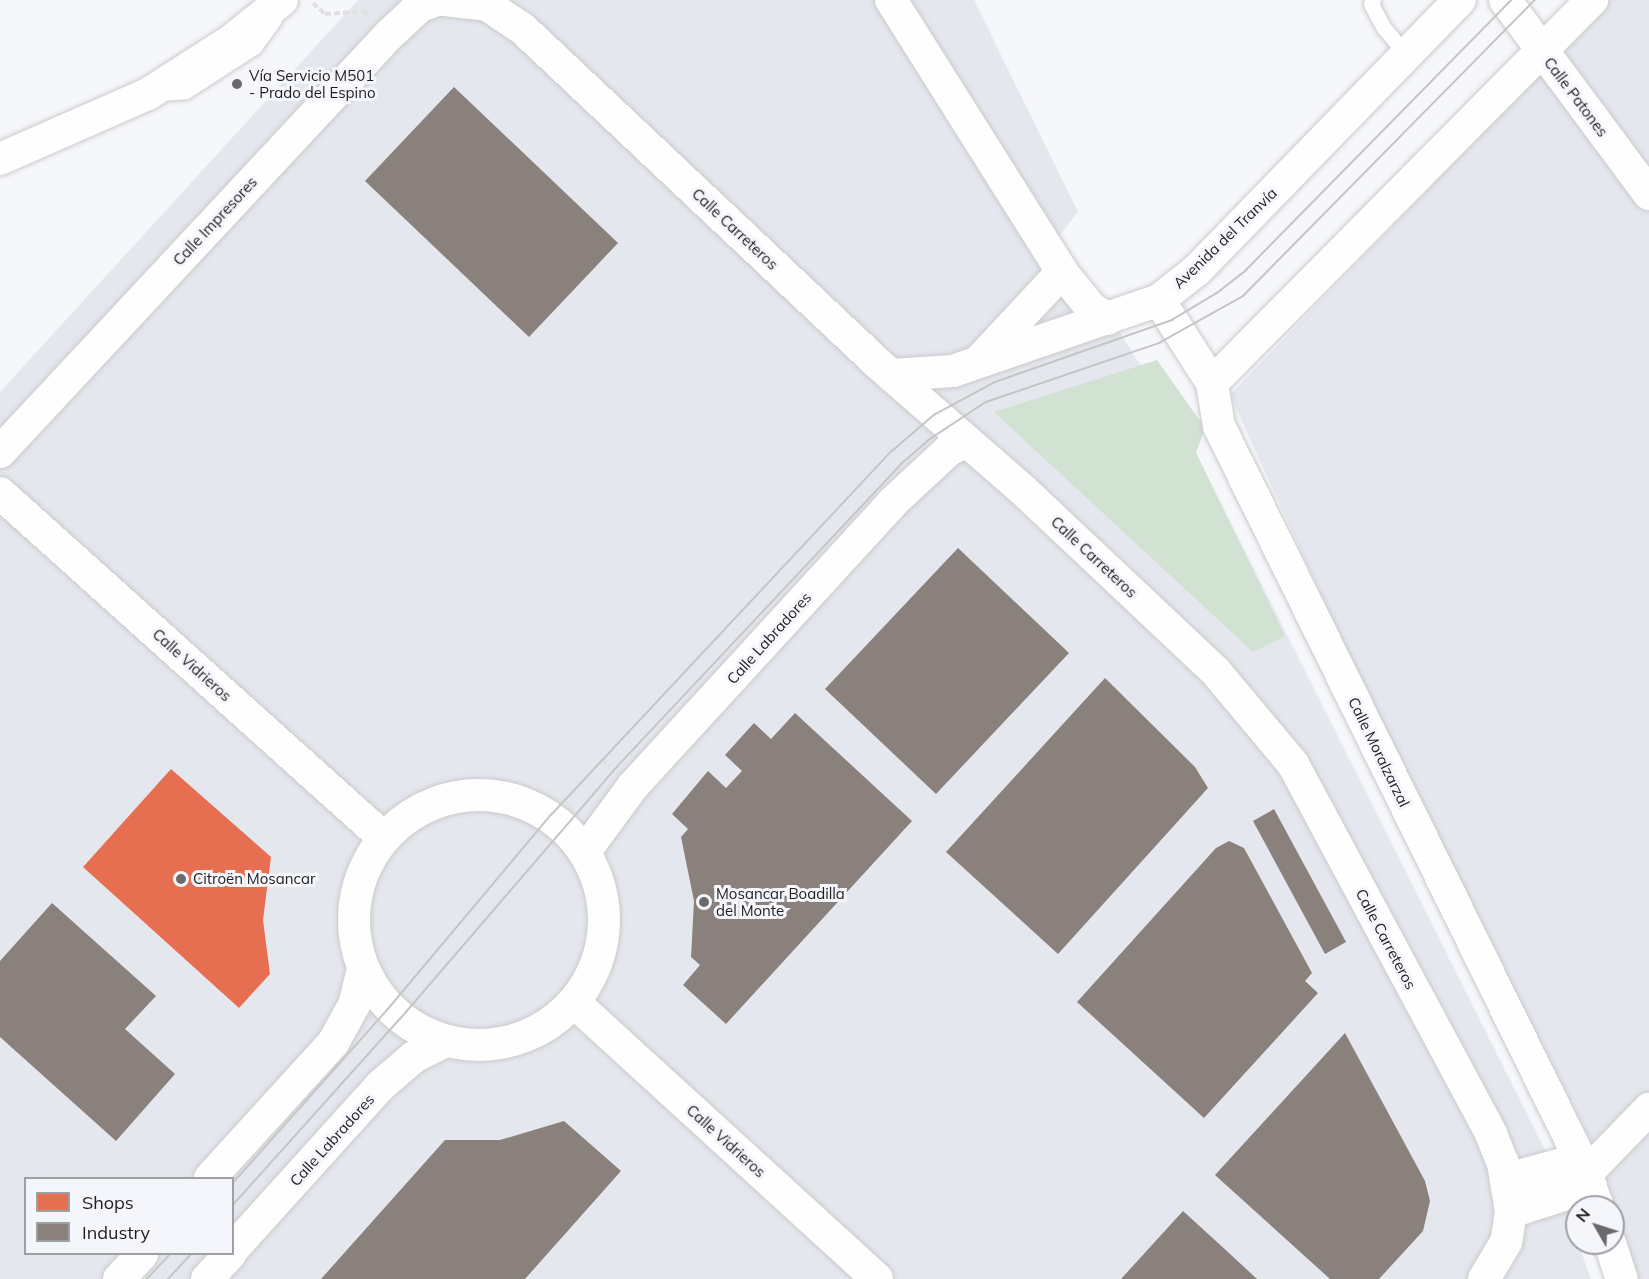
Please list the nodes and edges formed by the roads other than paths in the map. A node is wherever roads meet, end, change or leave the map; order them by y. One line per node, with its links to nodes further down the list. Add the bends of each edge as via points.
1 (282, 0): 12 (street, via 232,40)
2 (288, 0): 12 (lane, via 254,47 186,91)
3 (437, 0): 22 (street, Calle Impresores, via 420,6 389,35)
4 (445, 0): 19 (street, Calle Carreteros, via 487,5 523,29)
5 (891, 0): 15 (street)
6 (1460, 0): 11 (street, Avenida del Tranvía)
7 (1505, 0): 10 (street, Calle Patones)
8 (1592, 0): 10 (street)
9 (1368, 1): 11 (lane)
10 (1542, 51): 14 (street, Calle Patones); 20 (street)
11 (1407, 55): 16 (street, Avenida del Tranvía, via 1197,270)
12 (148, 94): 13 (street)
13 (0, 159)
14 (1649, 194)
15 (1062, 272): 17 (street, via 1091,308); 18 (street)
16 (1159, 300): 17 (street, Avenida del Tranvía); 20 (street, Calle Moralzarzal)
17 (1108, 319): 18 (street, Avenida del Tranvía)
18 (976, 364): 19 (street, Avenida del Tranvía, via 953,371)
19 (891, 375): 21 (street, Calle Carreteros)
20 (1212, 383): 32 (street, Calle Moralzarzal, via 1220,426)
21 (967, 441): 25 (street, Calle Labradores, via 949,450 892,503 633,786); 31 (street, Calle Carreteros, via 1216,672 1293,764 1491,1134)
22 (0, 452)
23 (0, 493): 24 (street, Calle Vidrieros)
24 (384, 838): 25 (street, via 419,809 463,795 509,797 551,815); 26 (street, via 360,878 353,924)
25 (586, 850): 27 (street, via 605,901 601,956)
26 (363, 969): 28 (street, via 388,1009); 30 (street, via 354,1005 333,1043)
27 (575, 1004): 28 (street, via 537,1033 491,1047); 40 (street, Calle Vidrieros)
28 (443, 1042): 34 (street, Calle Labradores, via 414,1057 380,1086)
29 (1649, 1109): 32 (street)
30 (212, 1177)
31 (1508, 1179): 32 (street); 33 (street, Calle Carreteros)
32 (1589, 1181): 33 (street)
33 (1511, 1212): 41 (street, Calle Carreteros, via 1506,1242)
34 (234, 1249)
35 (141, 1255): 38 (street)
36 (228, 1255): 39 (street, Calle Labradores)
37 (1614, 1255): 42 (street)
38 (119, 1279)
39 (207, 1279)
40 (877, 1279)
41 (1484, 1279)
42 (1622, 1279)

